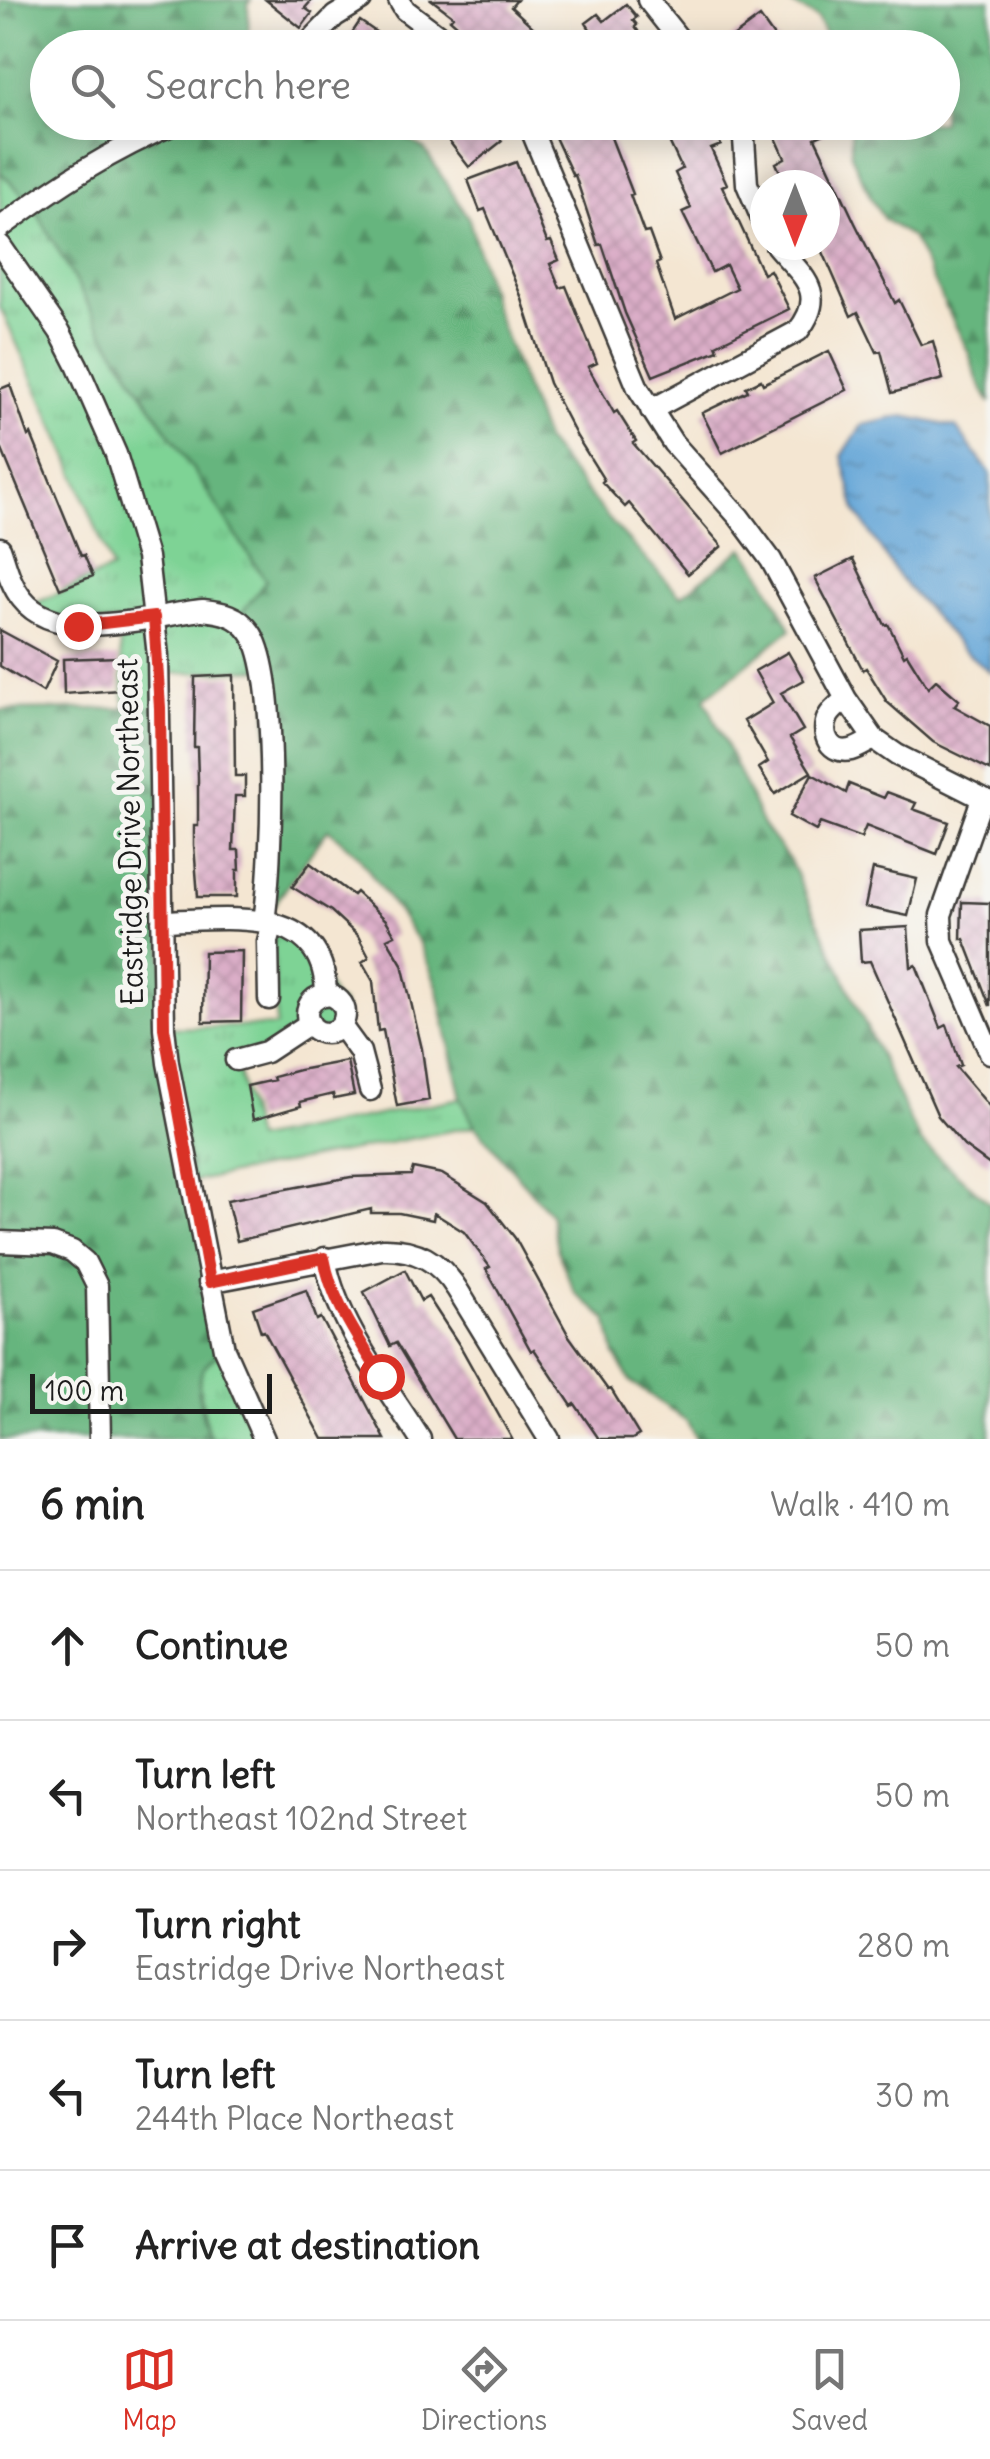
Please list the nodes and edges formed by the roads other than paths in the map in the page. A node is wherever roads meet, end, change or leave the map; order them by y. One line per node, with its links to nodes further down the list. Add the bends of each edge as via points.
1 (361, 0): 4 (street)
2 (398, 0): 5 (street)
3 (648, 0): 6 (street)
4 (322, 30)
5 (432, 30)
6 (672, 30)
7 (135, 140): 11 (street, via 73,174)
8 (535, 140): 14 (street)
9 (744, 140): 10 (street)
10 (750, 191)
11 (0, 228)
12 (0, 245): 16 (street, Eastridge Drive Northeast, via 60,332 116,454 147,557)
13 (789, 260): 14 (street, via 808,282 812,309 798,331)
14 (651, 410): 17 (street, via 771,560)
15 (0, 548): 16 (street, via 14,588 38,615 78,626)
16 (154, 617): 20 (street, Eastridge Drive Northeast); 21 (street, via 222,612 246,626 258,645 266,681)
17 (846, 699): 18 (street); 18 (street, via 826,720 831,746 853,750)
18 (874, 738): 19 (street)
19 (986, 801): 26 (street, via 941,916 942,940)
20 (162, 920): 21 (street); 31 (street, Eastridge Drive Northeast, via 168,1063)
21 (269, 922): 22 (street, via 298,934 320,956); 23 (street)
22 (326, 996): 24 (street, via 309,1006); 25 (street, via 342,1004)
23 (269, 999)
24 (310, 1023): 25 (street, via 325,1033); 27 (street, via 266,1052)
25 (341, 1026): 28 (street, via 360,1052)
26 (990, 1053)
27 (236, 1060)
28 (370, 1090)
29 (0, 1242): 32 (street, via 53,1244 85,1262 97,1286)
30 (324, 1258): 31 (street); 34 (street, via 342,1311); 35 (street, via 399,1249 431,1260 457,1288)
31 (210, 1282): 33 (street, Eastridge Drive Northeast, via 224,1349)
32 (100, 1439)
33 (264, 1439)
34 (420, 1439)
35 (549, 1439)

